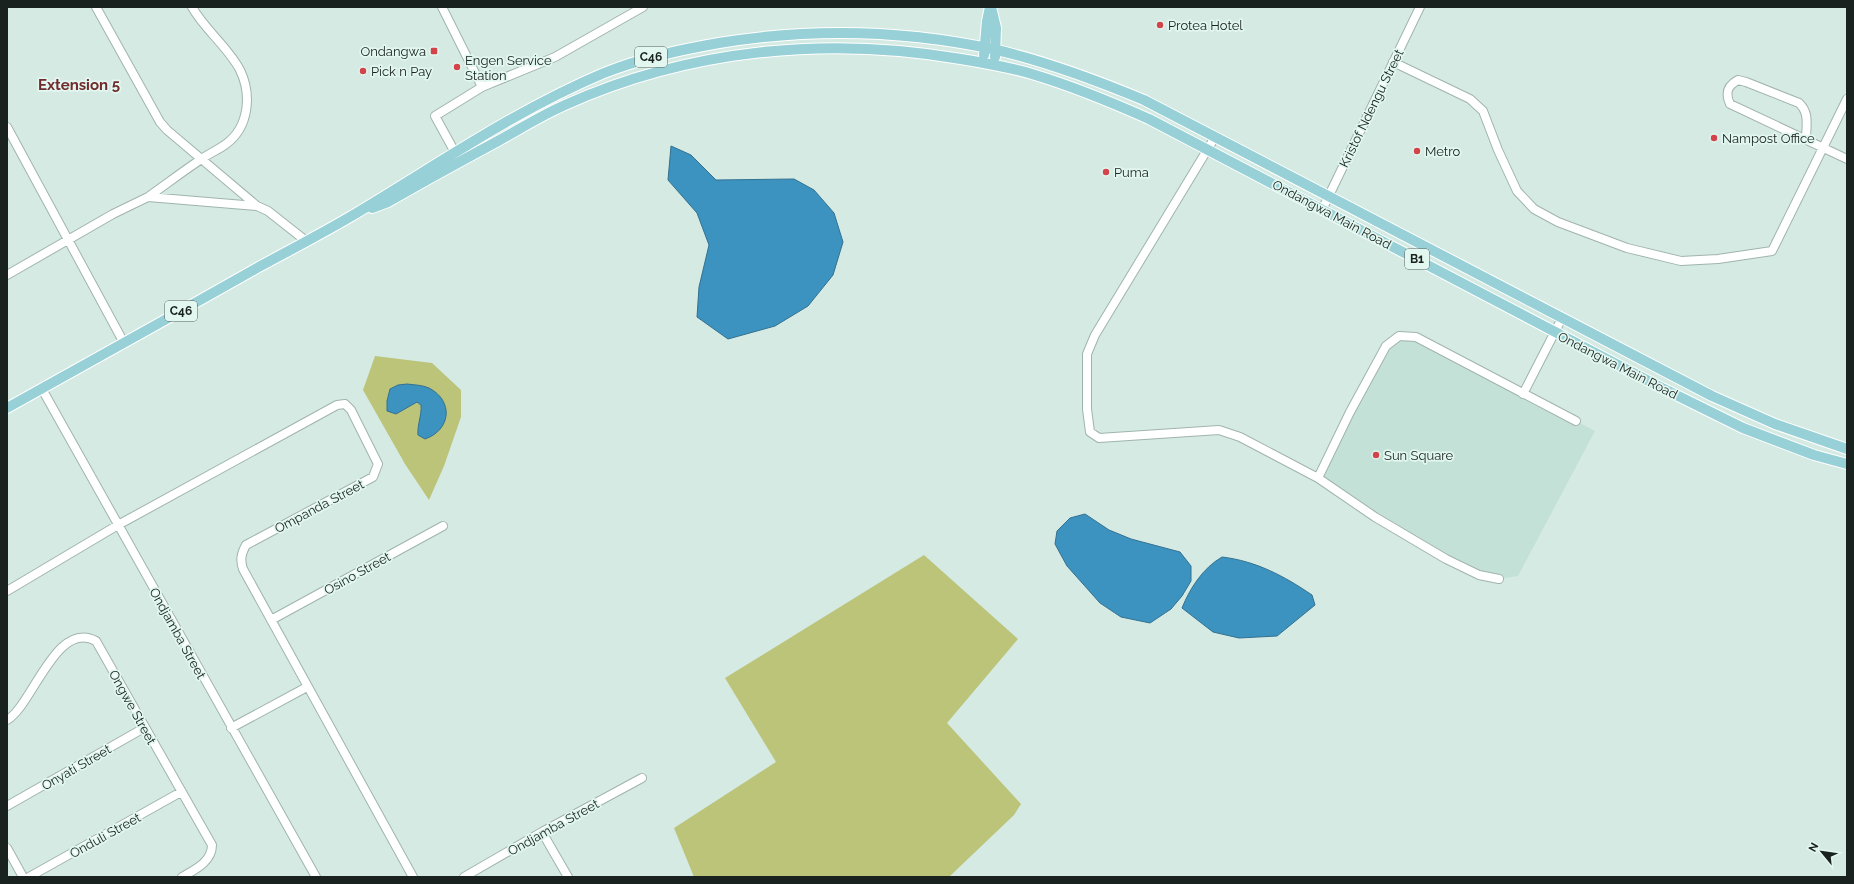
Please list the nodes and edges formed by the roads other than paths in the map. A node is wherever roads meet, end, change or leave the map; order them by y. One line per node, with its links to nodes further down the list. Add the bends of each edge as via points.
1 (96, 7): 20 (street, via 160,122 166,130)
2 (192, 7): 20 (street, via 240,70 248,102 244,121 238,133 226,144)
3 (442, 7): 12 (street)
4 (643, 7): 12 (street, via 556,56)
5 (991, 7): 7 (main road, via 986,21); 8 (main road, via 996,28)
6 (1420, 7): 9 (street, Kristof Ndengu Street)
7 (984, 48): 8 (main road, Ondangwa Main Road / B1); 10 (main road); 19 (main road, C46, via 880,34 823,33 736,40 660,54 632,62 575,86 505,123)
8 (996, 50): 11 (main road); 15 (main road, Ondangwa Main Road / B1, via 1046,63 1116,88)
9 (1393, 62): 17 (street, via 1470,98 1484,110 1498,150 1518,191 1534,209 1558,222 1627,248 1681,261 1718,259 1772,251); 23 (street, Kristof Ndengu Street)
10 (983, 63): 11 (main road, Ondangwa Main Road / B1); 22 (main road, C46, via 928,53 879,48 828,47 737,55 653,73 614,85 564,105)
11 (994, 64): 18 (main road, Ondangwa Main Road / B1, via 1032,74 1111,102)
12 (482, 87): 19 (street, via 434,116)
13 (1847, 99): 17 (street)
14 (7, 128): 28 (street)
15 (1215, 137): 18 (street); 23 (main road, Ondangwa Main Road / B1)
16 (1806, 140): 16 (street, via 1730,104 1727,97 1731,84 1738,80 1746,82 1799,103 1807,116); 17 (street)
17 (1822, 148): 21 (street)
18 (1208, 150): 26 (main road, Ondangwa Main Road / B1); 40 (street, via 1095,335 1087,354 1087,409 1090,432 1099,438 1219,430 1240,437)
19 (456, 153): 22 (street); 27 (main road, C46)
20 (202, 158): 24 (street); 25 (street)
21 (1847, 158)
22 (460, 162): 27 (main road, C46, via 388,202)
23 (1329, 196): 26 (street, Kristof Ndengu Street); 31 (main road, Ondangwa Main Road / B1)
24 (148, 197): 25 (street); 28 (street)
25 (257, 206): 29 (street, via 268,211)
26 (1322, 210): 32 (main road, Ondangwa Main Road / B1)
27 (355, 214): 29 (main road, C46)
28 (68, 239): 30 (street); 33 (street)
29 (306, 241): 33 (main road, C46)
30 (7, 275)
31 (1562, 318): 32 (street); 38 (main road, Ondangwa Main Road / B1, via 1746,412)
32 (1555, 333): 35 (street); 39 (main road, Ondangwa Main Road / B1, via 1743,428 1814,455)
33 (124, 343): 34 (main road, C46)
34 (42, 389): 36 (main road, C46); 41 (street, Ondjamba Street)
35 (1522, 394): 37 (street); 40 (street, via 1416,337 1399,336 1386,346)
36 (7, 408)
37 (1576, 421)
38 (1847, 449)
39 (1847, 464)
40 (1318, 478): 43 (street, via 1375,517 1446,559 1479,575)
41 (118, 526): 44 (street, Ompanda Street); 45 (street, Ompanda Street, via 337,405 345,404 352,410 378,464 376,471 373,477 246,546 242,553 243,569); 49 (street, Ondjamba Street)
42 (443, 526): 45 (street, Osino Street)
43 (1499, 579)
44 (7, 591)
45 (271, 620): 46 (street, Ompanda Street)
46 (307, 687): 49 (street); 59 (street, Ompanda Street)
47 (7, 720): 48 (street, Ongwe Street, via 21,708 36,682 62,648 69,642 85,637 100,645)
48 (144, 728): 51 (street, Ongwe Street); 52 (street, Onyati Street)
49 (231, 728): 58 (street, Ondjamba Street)
50 (642, 778): 53 (street, Ondjamba Street)
51 (181, 792): 56 (street, Onduli Street); 57 (street, Ongwe Street, via 212,845 208,859)
52 (7, 806)
53 (542, 832): 60 (street, Ondjamba Street); 61 (street)
54 (7, 848): 55 (street)
55 (23, 877)
56 (29, 877)
57 (182, 877)
58 (316, 877)
59 (413, 877)
60 (464, 877)
61 (568, 877)

